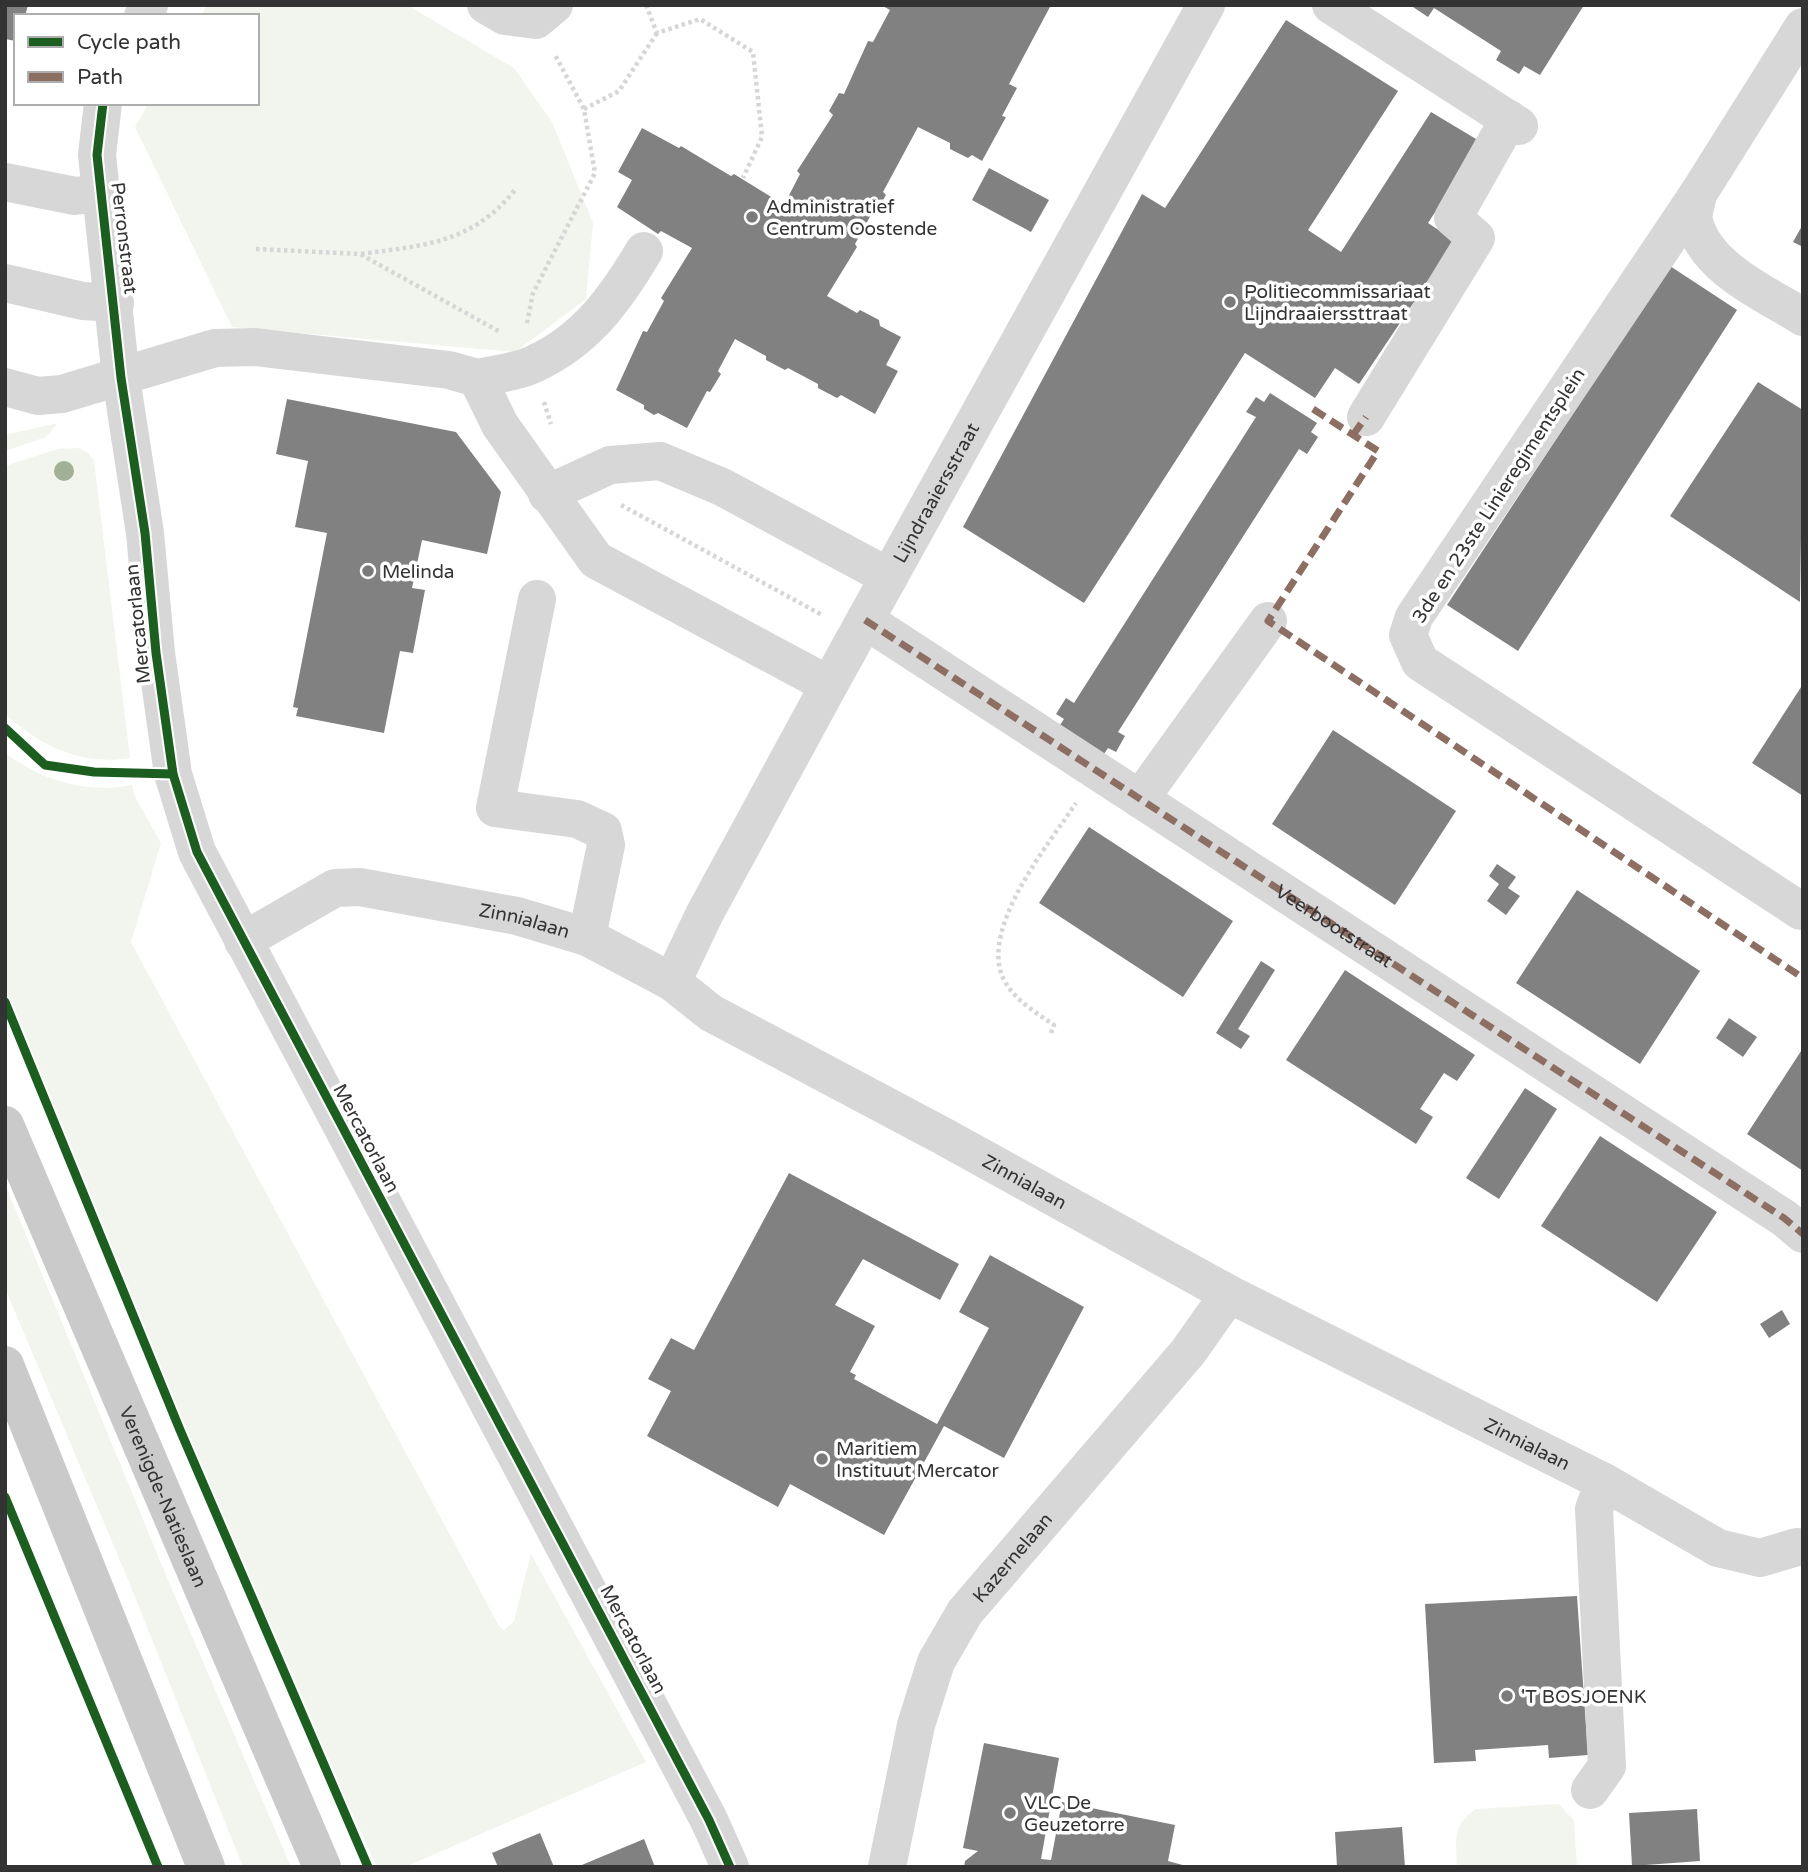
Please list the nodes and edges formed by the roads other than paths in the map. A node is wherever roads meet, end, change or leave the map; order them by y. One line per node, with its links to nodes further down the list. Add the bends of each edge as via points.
1 (486, 5): 4 (street, via 505,16)
2 (1206, 5): 19 (street, Lijndraaiersstraat)
3 (1331, 5): 17 (street, via 1514,123 1453,218 1475,238)
4 (545, 13)
5 (1803, 27): 9 (street, 3de en 23ste Linieregimentsplein)
6 (103, 105): 8 (street, Perronstraat, via 97,155)
7 (5, 182): 8 (street, via 75,197)
8 (101, 192): 12 (street, Perronstraat)
9 (1698, 194): 13 (street, via 1693,220 1707,247 1728,269); 25 (street, 3de en 23ste Linieregimentsplein, via 1415,617 1408,635 1420,662)
10 (644, 251): 15 (street, via 600,317 568,345)
11 (5, 283): 12 (street, via 83,301)
12 (115, 303): 14 (street, Perronstraat)
13 (1803, 317)
14 (121, 378): 15 (street, via 215,348 255,347 449,370); 16 (street, via 62,394); 27 (street, Mercatorlaan, via 145,533 173,774 197,852)
15 (477, 378): 18 (street, via 500,425)
16 (16, 399)
17 (1366, 417)
18 (563, 487): 19 (street, via 610,465 660,461 722,487); 23 (street, via 596,560)
19 (889, 577): 22 (street, Lijndraaiersstraat)
20 (537, 599): 26 (street, via 495,808 578,819 603,831 606,845)
21 (1268, 621): 24 (street)
22 (861, 627): 23 (street, Lijndraaiersstraat); 24 (street, Veerbootstraat)
23 (829, 685): 28 (street, Lijndraaiersstraat)
24 (1140, 799): 30 (street, Veerbootstraat, via 1773,1210)
25 (1803, 909)
26 (587, 937): 27 (street, Zinnialaan, via 517,916 360,887 335,888); 28 (street, Zinnialaan)
27 (243, 941): 38 (street, Mercatorlaan, via 492,1405)
28 (672, 982): 31 (street, Zinnialaan, via 711,1013)
29 (5, 1125): 37 (main road, Verenigde-Natieslaan)
30 (1803, 1234)
31 (1229, 1294): 33 (street, Zinnialaan); 39 (street, Kazernelaan, via 1188,1352 965,1612 936,1662 920,1713)
32 (5, 1365): 36 (main road)
33 (1604, 1482): 34 (street, Zinnialaan, via 1718,1548 1760,1558); 35 (street, via 1594,1509 1607,1766)
34 (1801, 1549)
35 (1590, 1790)
36 (206, 1867)
37 (322, 1867)
38 (730, 1867)
39 (887, 1867)

